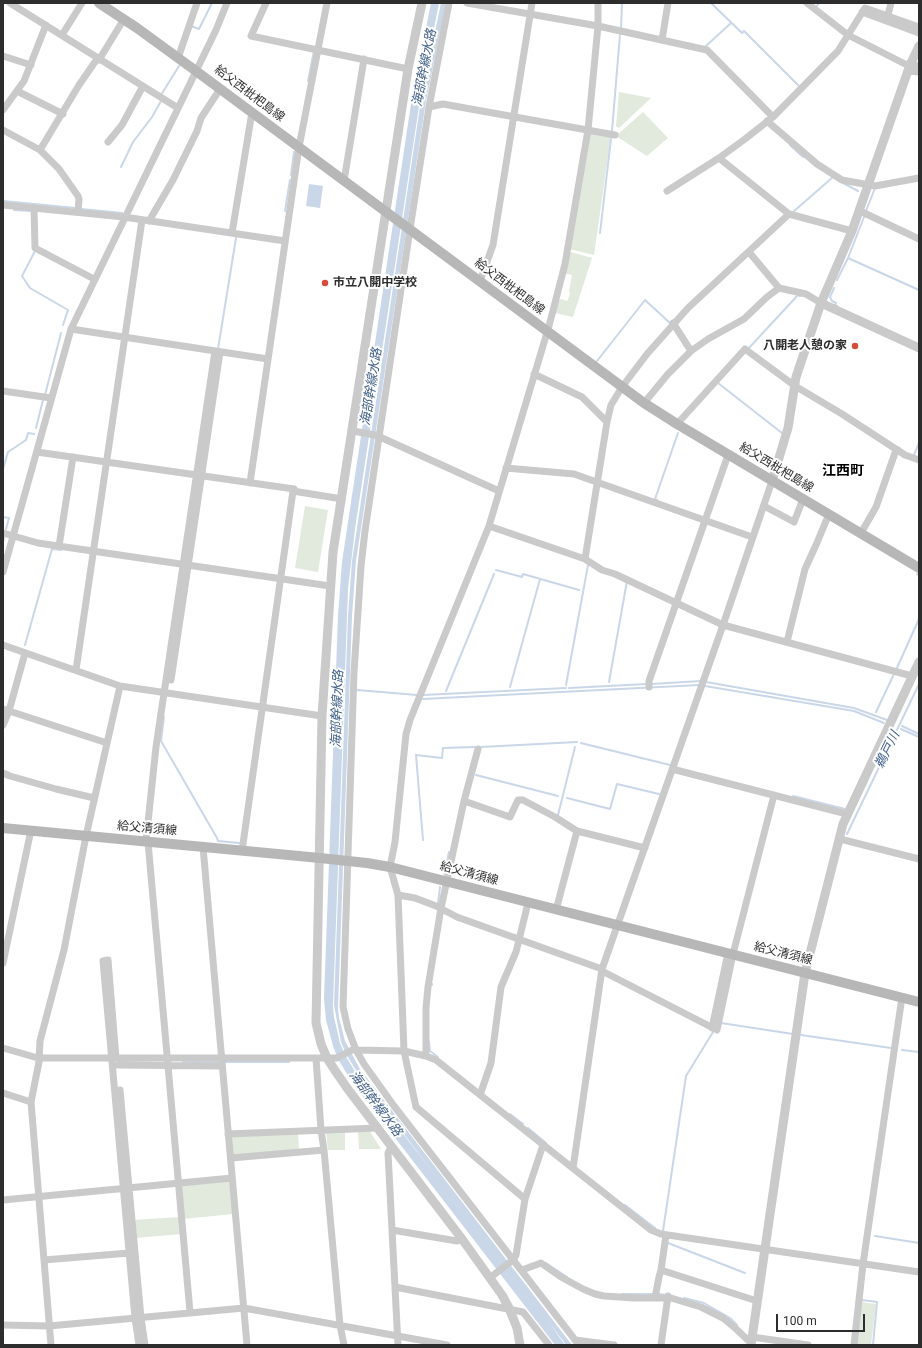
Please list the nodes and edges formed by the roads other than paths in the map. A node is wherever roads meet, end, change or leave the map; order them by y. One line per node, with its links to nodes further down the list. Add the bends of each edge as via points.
1 (10, 3): 19 (street)
2 (82, 3): 23 (street)
3 (197, 3): 29 (street)
4 (227, 3): 35 (street)
5 (266, 3): 27 (street, via 250,36)
6 (327, 3): 27 (street)
7 (422, 3): 34 (street)
8 (449, 3): 40 (street)
9 (467, 3): 16 (street)
10 (532, 3): 16 (street)
11 (598, 3): 20 (street)
12 (668, 3): 25 (street)
13 (807, 3): 24 (street)
14 (891, 3): 17 (street)
15 (104, 4): 18 (main road, 給父西枇杷島線)
16 (530, 14): 20 (street); 47 (street)
17 (888, 18): 21 (street); 22 (street); 24 (street, via 865,8)
18 (124, 19): 29 (main road, 給父西枇杷島線); 30 (street)
19 (46, 25): 23 (street); 32 (street)
20 (598, 26): 25 (street); 50 (street)
21 (919, 27)
22 (919, 32)
23 (62, 35): 30 (street)
24 (848, 35): 33 (street); 48 (street, via 838,51)
25 (662, 40): 48 (street, via 707,50)
26 (919, 46): 33 (street)
27 (317, 49): 31 (street); 53 (street)
28 (3, 56): 32 (street)
29 (178, 58): 35 (main road, 給父西枇杷島線)
30 (98, 59): 37 (street); 46 (street, via 79,85)
31 (364, 59): 34 (street); 57 (street)
32 (31, 65): 39 (street)
33 (913, 67): 36 (street); 58 (street)
34 (408, 69): 64 (street)
35 (196, 71): 38 (main road, 給父西枇杷島線); 43 (street)
36 (919, 72)
37 (143, 86): 43 (street); 52 (street, via 122,125)
38 (220, 89): 45 (main road, 給父西枇杷島線); 67 (street, via 201,118 177,173)
39 (17, 91): 44 (street); 46 (street)
40 (431, 97): 41 (street); 42 (street)
41 (443, 104): 42 (street); 47 (street)
42 (429, 107): 68 (street)
43 (178, 108): 66 (street)
44 (3, 110)
45 (252, 112): 53 (main road, 給父西枇杷島線); 70 (street)
46 (63, 114): 54 (street)
47 (514, 117): 50 (street); 75 (street, via 493,246)
48 (770, 119): 55 (street); 58 (street, via 811,160 836,177 849,182)
49 (3, 130): 54 (street)
50 (588, 130): 51 (street); 80 (street, via 565,264)
51 (615, 135)
52 (108, 142)
53 (299, 147): 57 (main road, 給父西枇杷島線); 72 (street)
54 (40, 150): 63 (street, via 59,169 78,196)
55 (719, 158): 59 (street); 65 (street)
56 (919, 178): 58 (street, via 879,186)
57 (344, 181): 64 (main road, 給父西枇杷島線)
58 (869, 184): 62 (street)
59 (667, 191)
60 (3, 205): 61 (street)
61 (34, 208): 63 (street); 74 (street, via 35,248)
62 (860, 211): 69 (street); 71 (street)
63 (78, 212): 66 (street)
64 (389, 214): 68 (main road, 給父西枇杷島線); 94 (street)
65 (789, 214): 69 (street); 73 (street)
66 (124, 217): 67 (street); 74 (street)
67 (145, 220): 70 (street); 81 (street)
68 (409, 228): 75 (main road, 給父西枇杷島線); 95 (street)
69 (852, 231): 77 (street)
70 (232, 233): 72 (street)
71 (919, 239)
72 (285, 241): 85 (street)
73 (749, 252): 76 (street); 78 (street)
74 (94, 279): 79 (street)
75 (480, 282): 80 (main road, 給父西枇杷島線)
76 (779, 288): 77 (street, via 806,294); 84 (street, via 744,319)
77 (821, 303): 82 (street); 87 (street)
78 (673, 323): 84 (street); 88 (street)
79 (71, 329): 81 (street); 90 (street)
80 (547, 331): 86 (street); 88 (main road, 給父西枇杷島線)
81 (125, 337): 83 (street); 101 (street)
82 (919, 348)
83 (218, 351): 85 (street); 103 (street)
84 (691, 351): 91 (street)
85 (268, 359): 106 (street)
86 (534, 374): 92 (street, via 582,397); 102 (street)
87 (795, 386): 93 (street, via 745,349); 96 (street); 104 (street, via 788,428)
88 (622, 387): 91 (main road, 給父西枇杷島線); 92 (street, via 612,405)
89 (3, 391): 90 (street)
90 (52, 398): 97 (street)
91 (644, 403): 93 (main road, 給父西枇杷島線)
92 (607, 422): 105 (street)
93 (677, 424): 98 (main road, 給父西枇杷島線)
94 (356, 432): 95 (street); 109 (street)
95 (379, 436): 107 (street); 162 (street, via 365,531 357,613)
96 (898, 450): 100 (street); 116 (street, via 894,453 876,507)
97 (37, 452): 99 (street); 117 (street)
98 (728, 455): 104 (main road, 給父西枇杷島線); 113 (street)
99 (73, 457): 101 (street); 119 (street)
100 (919, 460)
101 (106, 462): 103 (street); 120 (street)
102 (506, 468): 105 (street, via 574,474); 107 (street)
103 (199, 476): 106 (street); 122 (street)
104 (772, 481): 110 (main road, 給父西枇杷島線); 111 (street)
105 (598, 482): 113 (street); 121 (street)
106 (250, 483): 108 (street, via 294,489)
107 (499, 491): 114 (street)
108 (293, 492): 109 (street); 125 (street)
109 (342, 499): 126 (street)
110 (803, 499): 111 (street, via 794,522); 112 (main road, 給父西枇杷島線)
111 (764, 506): 118 (street)
112 (829, 514): 116 (main road, 給父西枇杷島線); 129 (street, via 805,569)
113 (705, 520): 118 (street); 127 (street)
114 (489, 526): 121 (street); 163 (street, via 410,720 406,734)
115 (3, 533): 117 (street)
116 (860, 533): 123 (main road, 給父西枇杷島線)
117 (13, 536): 119 (street); 124 (street)
118 (752, 537): 128 (street)
119 (59, 546): 120 (street)
120 (94, 551): 122 (street); 133 (street)
121 (586, 559): 127 (street, via 602,570)
122 (186, 565): 125 (street); 137 (street)
123 (919, 568)
124 (3, 572)
125 (281, 579): 126 (street); 138 (street)
126 (330, 586): 140 (street)
127 (676, 603): 128 (street); 136 (street)
128 (723, 625): 129 (street); 144 (street)
129 (787, 642): 134 (street)
130 (3, 645): 131 (street)
131 (25, 653): 133 (street); 139 (street)
132 (919, 662): 134 (street)
133 (76, 670): 135 (street)
134 (912, 676): 149 (street)
135 (120, 686): 137 (street); 142 (street)
136 (649, 686)
137 (167, 693): 138 (street); 155 (street, via 156,747)
138 (262, 707): 140 (street); 158 (street)
139 (6, 710): 141 (street); 142 (street)
140 (322, 716): 160 (street)
141 (3, 725)
142 (107, 743): 147 (street)
143 (478, 749): 148 (street)
144 (672, 769): 146 (street); 157 (street)
145 (3, 773): 147 (street)
146 (774, 795): 149 (street); 172 (street)
147 (94, 798): 153 (street)
148 (464, 801): 152 (street, via 510,817 518,800 523,800); 164 (street)
149 (848, 814): 154 (street)
150 (3, 828): 151 (main road, 給父清須線)
151 (31, 830): 153 (main road, 給父清須線); 170 (street)
152 (577, 831): 157 (street); 168 (street)
153 (86, 836): 155 (main road, 給父清須線); 182 (street, via 64,950 40,1041)
154 (840, 837): 159 (street); 161 (street); 175 (street)
155 (147, 842): 156 (main road, 給父清須線); 186 (street)
156 (203, 847): 158 (main road, 給父清須線); 187 (street)
157 (645, 848): 169 (street)
158 (242, 851): 160 (main road, 給父清須線)
159 (919, 854)
160 (323, 858): 162 (main road, 給父清須線); 184 (street, via 316,1024)
161 (919, 859)
162 (346, 861): 163 (main road, 給父清須線); 179 (street, via 343,1007)
163 (390, 867): 164 (main road, 給父清須線); 165 (street)
164 (446, 882): 166 (main road, 給父清須線); 167 (street)
165 (398, 895): 167 (street, via 415,898); 180 (street)
166 (528, 903): 168 (main road, 給父清須線); 171 (street)
167 (440, 908): 171 (street, via 457,917); 181 (street, via 426,1008)
168 (556, 910): 169 (main road, 給父清須線)
169 (618, 925): 172 (main road, 給父清須線); 174 (street)
170 (6, 931): 173 (street)
171 (520, 940): 174 (street); 189 (street, via 501,986 491,1063)
172 (730, 954): 174 (street, via 717,1030); 175 (main road, 給父清須線)
173 (3, 963)
174 (602, 970): 198 (street)
175 (805, 973): 176 (main road, 給父清須線); 208 (street)
176 (902, 998): 177 (main road, 給父清須線); 212 (street)
177 (919, 1002)
178 (3, 1048): 182 (street)
179 (354, 1050): 180 (street); 184 (street, via 337,1058); 211 (street)
180 (404, 1051): 181 (street); 203 (street, via 416,1107)
181 (426, 1056): 189 (street, via 436,1060)
182 (38, 1058): 185 (street); 190 (street)
183 (316, 1058): 184 (street); 187 (street); 192 (street)
184 (327, 1058): 191 (street)
185 (116, 1061): 185 (street, via 103,960 108,960); 186 (street); 201 (street)
186 (167, 1062): 187 (street); 200 (street)
187 (222, 1062): 193 (street)
188 (3, 1093): 190 (street)
189 (480, 1095): 194 (street)
190 (31, 1102): 202 (street)
191 (377, 1128): 192 (street); 195 (street)
192 (321, 1130): 193 (street); 196 (street)
193 (228, 1134): 197 (street)
194 (543, 1144): 198 (street); 203 (street)
195 (391, 1147): 205 (street, via 388,1153); 207 (street)
196 (324, 1150): 197 (street); 226 (street)
197 (230, 1158): 199 (street)
198 (573, 1168): 206 (street, via 651,1230)
199 (232, 1178): 200 (street); 221 (street)
200 (178, 1183): 201 (street); 223 (street)
201 (126, 1188): 202 (street); 209 (street); 224 (street)
202 (39, 1196): 204 (street); 210 (street)
203 (525, 1198): 211 (street, via 516,1255)
204 (3, 1200)
205 (392, 1230): 207 (street); 217 (street)
206 (666, 1235): 208 (street); 214 (street)
207 (462, 1239): 216 (street)
208 (765, 1249): 212 (street); 220 (street)
209 (129, 1253): 210 (street); 224 (street)
210 (44, 1260): 227 (street)
211 (512, 1260): 213 (street); 216 (street)
212 (863, 1264): 215 (street); 244 (street)
213 (522, 1270): 219 (street, via 541,1263 561,1277 595,1294); 230 (street)
214 (661, 1270): 219 (street); 220 (street)
215 (919, 1272)
216 (494, 1275): 222 (street)
217 (395, 1287): 222 (street); 228 (street)
218 (667, 1297): 219 (street); 231 (street, via 702,1307 723,1318); 242 (street)
219 (655, 1298)
220 (757, 1301): 231 (street)
221 (244, 1308): 223 (street); 226 (street); 235 (street)
222 (509, 1308): 239 (street); 240 (street, via 524,1312)
223 (190, 1312): 224 (street)
224 (138, 1318): 227 (street); 233 (street); 234 (street)
225 (3, 1325): 227 (street)
226 (340, 1325): 228 (street); 236 (street)
227 (49, 1326): 232 (street)
228 (398, 1336): 229 (street); 237 (street)
229 (412, 1342): 238 (street)
230 (577, 1342): 241 (street)
231 (751, 1342): 243 (street)
232 (51, 1345)
233 (139, 1345)
234 (145, 1345)
235 (247, 1345)
236 (344, 1345)
237 (398, 1345)
238 (447, 1345)
239 (520, 1345)
240 (549, 1345)
241 (614, 1345)
242 (661, 1345)
243 (808, 1345)
244 (854, 1345)

